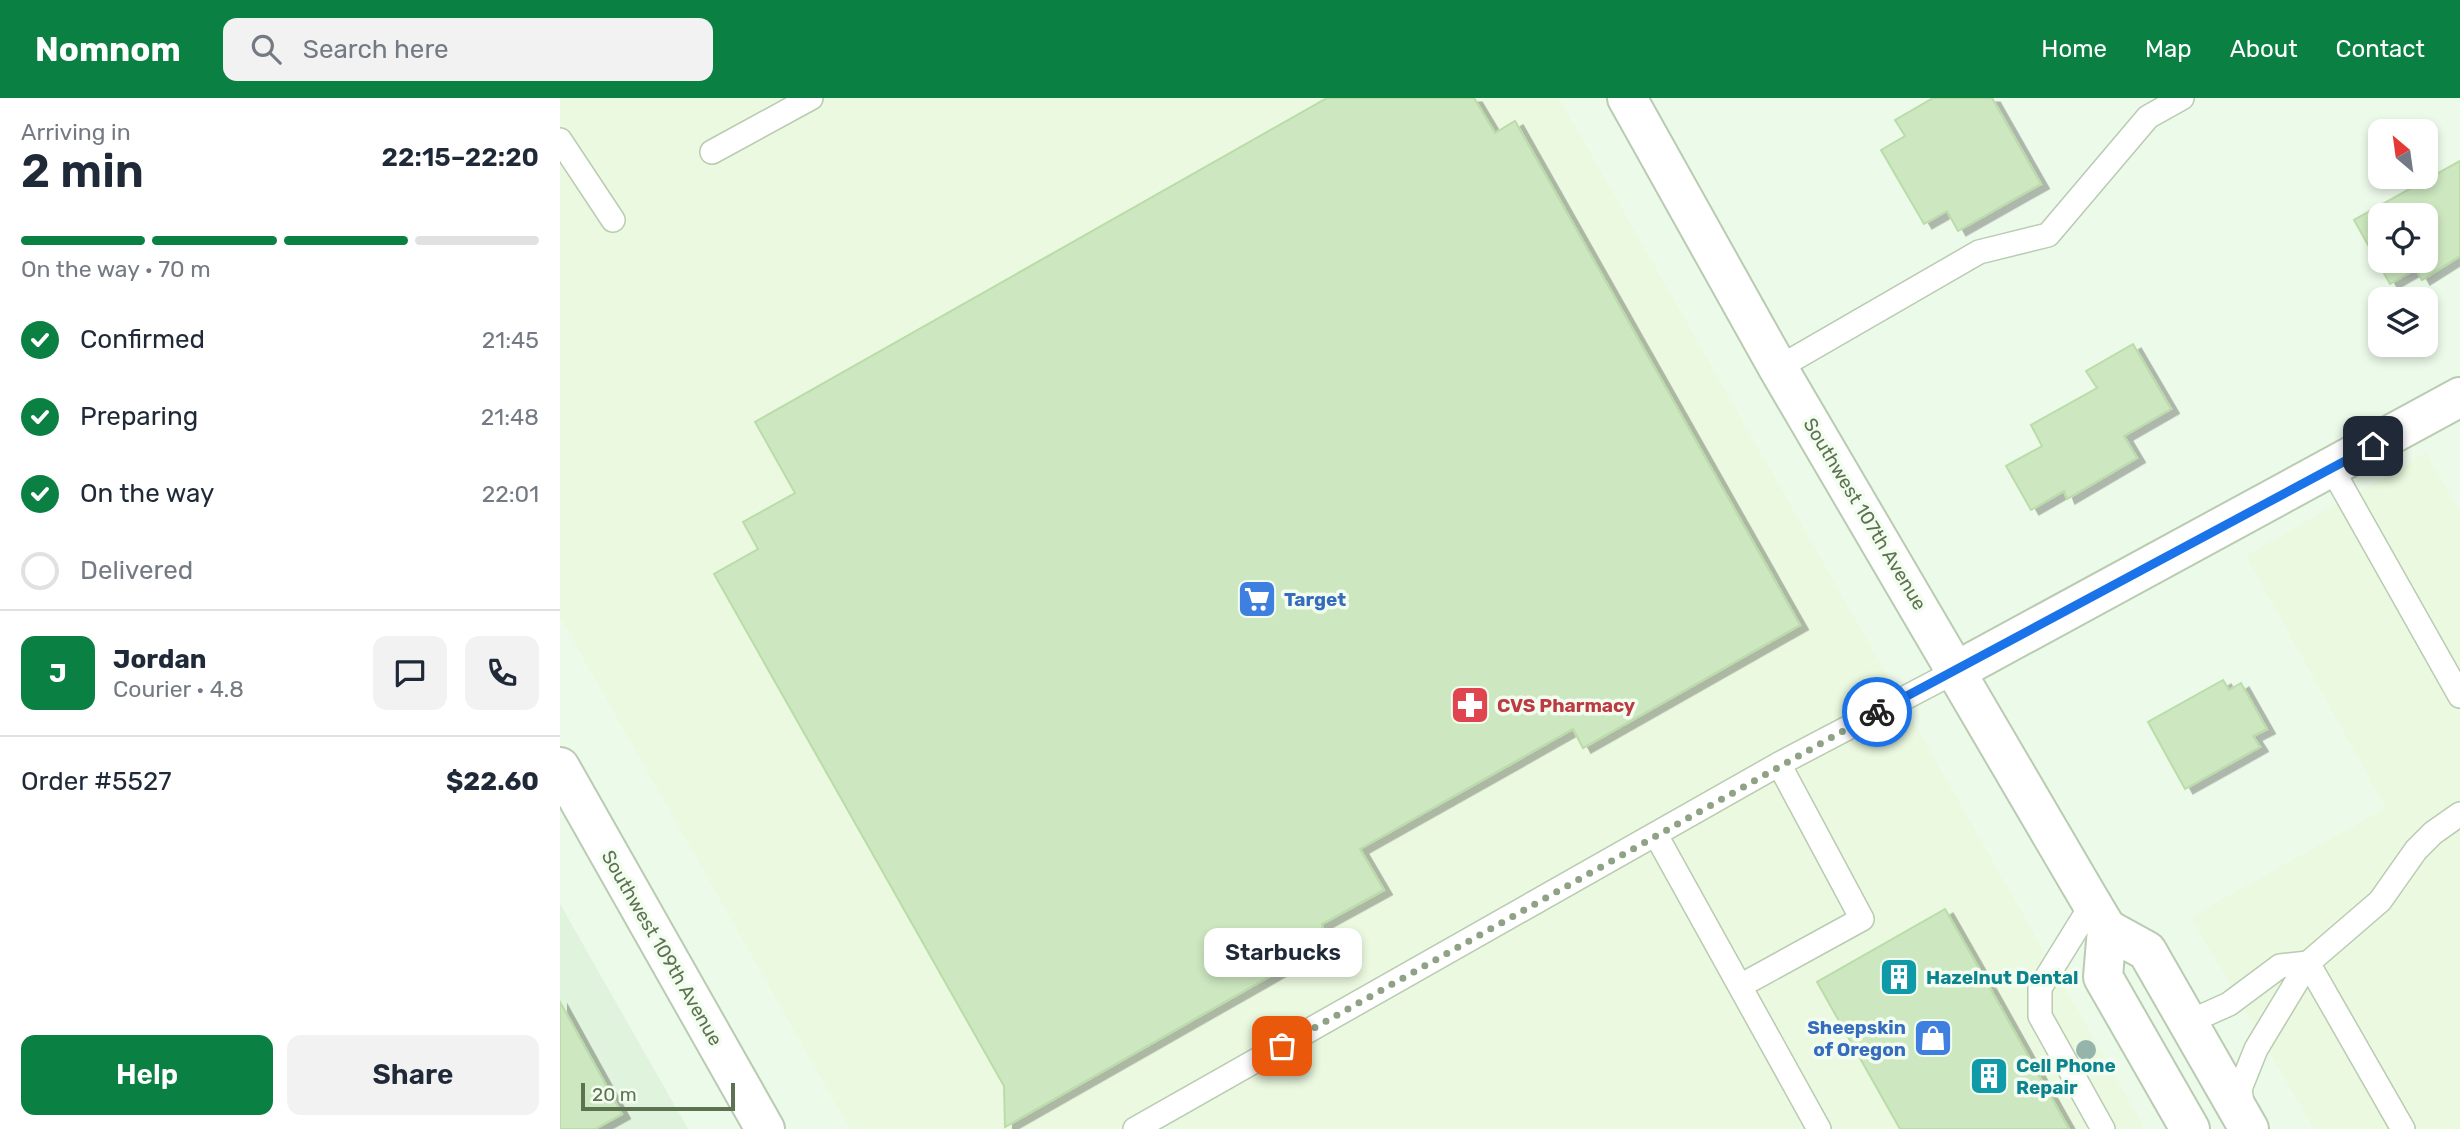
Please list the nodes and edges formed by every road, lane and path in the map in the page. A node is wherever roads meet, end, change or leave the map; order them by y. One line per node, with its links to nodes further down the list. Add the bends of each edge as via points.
1 (811, 98): 5 (lane)
2 (1627, 98): 7 (street, Southwest 107th Avenue)
3 (2182, 98): 7 (lane, via 2148,117 2048,235 1979,252)
4 (560, 140): 6 (lane)
5 (712, 152)
6 (613, 220)
7 (1778, 368): 10 (street, Southwest 107th Avenue)
8 (2460, 397): 9 (street)
9 (2332, 469): 10 (street); 11 (lane)
10 (1958, 670): 12 (lane); 16 (street, Southwest 107th Avenue)
11 (2460, 696)
12 (1780, 765): 15 (lane); 18 (lane, via 1862,919)
13 (560, 767): 21 (street, Southwest 109th Avenue)
14 (2460, 814): 17 (lane, via 2416,850 2380,901)
15 (1656, 835): 18 (lane); 22 (lane)
16 (2099, 916): 19 (street, via 2147,951); 24 (lane, via 2040,988 2040,1016); 25 (street, via 2103,977)
17 (2308, 963): 19 (lane, via 2280,966 2229,1004); 20 (lane, via 2256,1049 2240,1089); 26 (lane)
18 (1740, 986): 23 (lane)
19 (2189, 1022): 20 (street)
20 (2247, 1126)
21 (765, 1129)
22 (1135, 1129)
23 (1819, 1129)
24 (2103, 1129)
25 (2190, 1129)
26 (2403, 1129)

